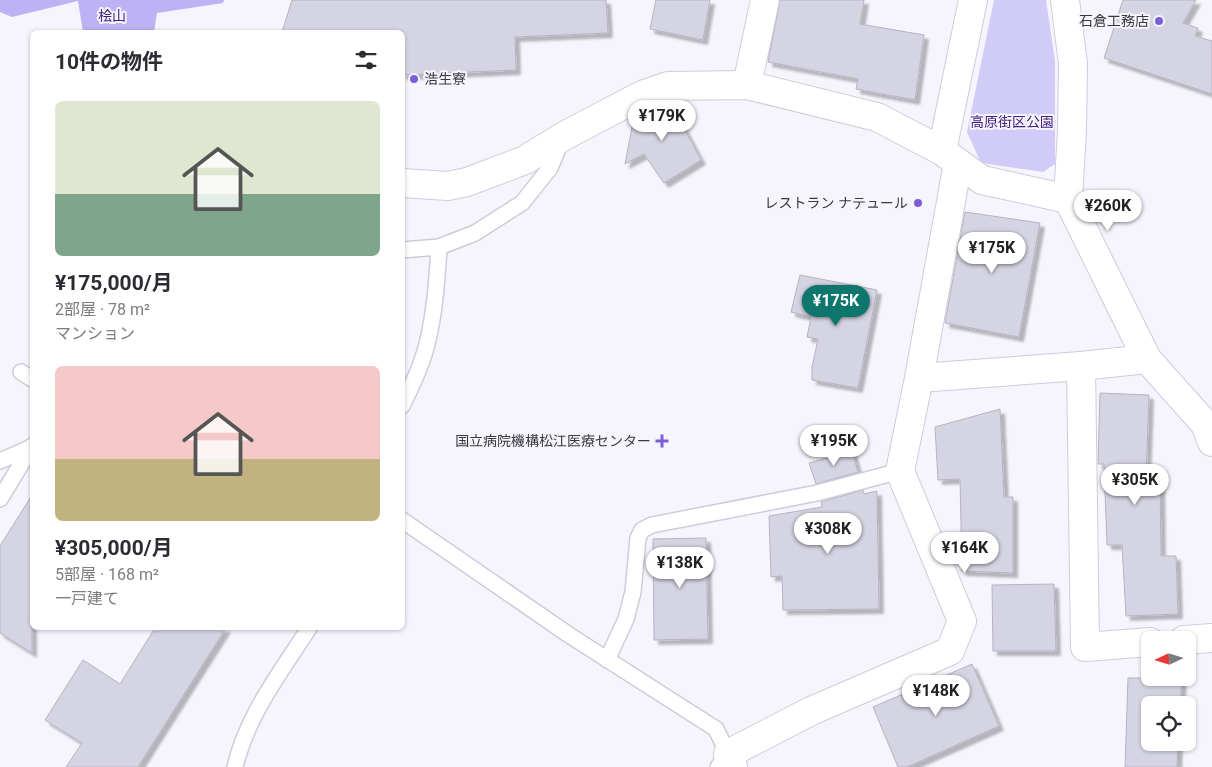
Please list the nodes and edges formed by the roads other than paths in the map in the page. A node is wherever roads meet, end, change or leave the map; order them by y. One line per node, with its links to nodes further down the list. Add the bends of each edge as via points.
1 (766, 0): 4 (street)
2 (973, 0): 6 (street)
3 (1065, 0): 8 (street, via 1073,64)
4 (747, 85): 5 (street, via 668,86 642,95); 6 (street, via 877,117)
5 (564, 136): 7 (street, via 524,160 467,182 448,186); 9 (lane, via 550,168 522,203 475,233)
6 (950, 157): 8 (street, via 982,180); 13 (street)
7 (405, 183)
8 (1068, 199): 11 (street)
9 (439, 246): 10 (lane); 14 (lane, via 437,286 427,344)
10 (405, 250)
11 (1147, 359): 12 (street); 15 (street, via 1205,424)
12 (1081, 366): 13 (street); 25 (street, via 1085,647)
13 (918, 378): 19 (street)
14 (405, 399)
15 (1212, 442)
16 (30, 448): 18 (lane)
17 (30, 450): 20 (lane)
18 (0, 461)
19 (900, 471): 26 (lane, via 817,493 652,525 642,530 638,538 633,592 626,619); 27 (street, via 962,621 950,651 811,711)
20 (0, 499)
21 (405, 522): 26 (lane)
22 (309, 630): 28 (lane, via 255,713)
23 (1212, 638): 24 (street)
24 (1196, 639)
25 (1141, 643)
26 (607, 660): 27 (lane, via 716,729)
27 (726, 763)
28 (235, 767)

